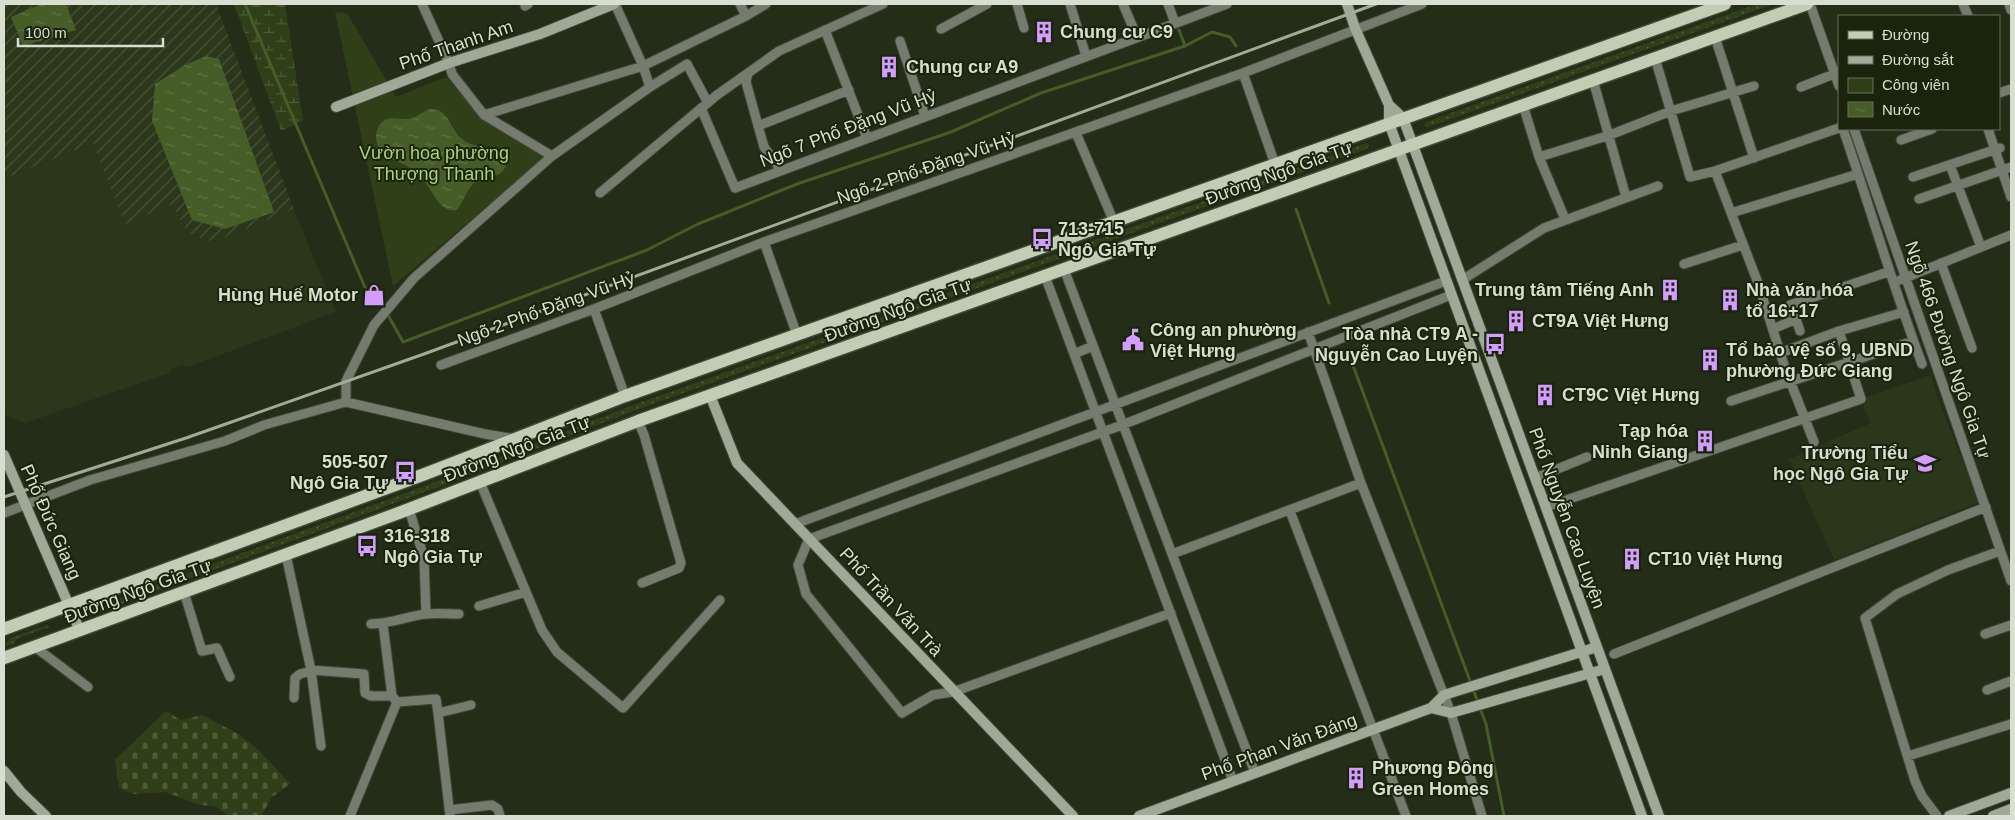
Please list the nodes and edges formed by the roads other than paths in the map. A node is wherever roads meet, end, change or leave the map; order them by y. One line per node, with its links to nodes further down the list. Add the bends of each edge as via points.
1 (422, 4): 29 (street)
2 (614, 4): 29 (street, Phố Thanh Am, via 540,34); 30 (street)
3 (740, 4): 18 (street)
4 (766, 4): 18 (street)
5 (883, 4): 23 (street)
6 (987, 4): 22 (street)
7 (1017, 4): 20 (street)
8 (1070, 4): 27 (street)
9 (1123, 4): 25 (street)
10 (1168, 4): 19 (street)
11 (1227, 4): 19 (street, Ngõ 7 Phố Đặng Vũ Hỷ)
12 (1347, 4): 21 (street)
13 (1422, 4): 21 (street, Ngõ 2 Phố Đặng Vũ Hỷ)
14 (1725, 4): 47 (main road, Đường Ngô Gia Tự)
15 (1808, 4): 24 (main road, Đường Ngô Gia Tự); 33 (street)
16 (2009, 4): 17 (street)
17 (2011, 10)
18 (746, 16): 30 (street)
19 (1175, 23): 25 (street, Ngõ 7 Phố Đặng Vũ Hỷ)
20 (1024, 28)
21 (1355, 28): 32 (street, Ngõ 2 Phố Đặng Vũ Hỷ); 41 (street)
22 (941, 29)
23 (825, 30): 31 (street, via 779,51); 38 (street)
24 (1714, 36): 28 (main road, Đường Ngô Gia Tự); 39 (street)
25 (1137, 37): 27 (street, Ngõ 7 Phố Đặng Vũ Hỷ)
26 (900, 41): 46 (street)
27 (1086, 56): 46 (street, Ngõ 7 Phố Đặng Vũ Hỷ)
28 (1655, 58): 34 (main road, Đường Ngô Gia Tự); 44 (street)
29 (449, 63): 43 (street, Phố Thanh Am); 45 (street, via 452,74)
30 (643, 66): 36 (street); 45 (street)
31 (748, 73): 40 (street); 49 (street, via 746,82)
32 (1243, 73): 55 (street, Ngõ 2 Phố Đặng Vũ Hỷ); 65 (street)
33 (1837, 73): 37 (street)
34 (1592, 80): 42 (main road, Đường Ngô Gia Tự); 56 (street)
35 (1754, 86): 39 (street)
36 (650, 87): 40 (street, via 687,64); 62 (street)
37 (1801, 87)
38 (849, 90): 49 (street); 57 (street)
39 (1733, 93): 44 (street); 64 (street)
40 (705, 105): 68 (street, Ngõ 7 Phố Đặng Vũ Hỷ, via 735,188); 74 (street)
41 (1389, 105): 47 (street); 48 (street, Phố Nguyễn Cao Luyện)
42 (1523, 105): 59 (main road, Đường Ngô Gia Tự); 63 (street)
43 (336, 107)
44 (1671, 111): 56 (street); 69 (street, via 1690,177)
45 (484, 115): 62 (street)
46 (925, 116): 57 (street, Ngõ 7 Phố Đặng Vũ Hỷ)
47 (1403, 118): 48 (main road, Đường Ngô Gia Tự); 59 (street, Phố Nguyễn Cao Luyện)
48 (1389, 123): 61 (street, Phố Nguyễn Cao Luyện); 65 (main road, Đường Ngô Gia Tự)
49 (758, 126): 68 (street, via 764,147)
50 (1838, 128): 64 (street)
51 (1842, 130): 70 (street)
52 (1854, 130): 90 (street, Ngõ 466 Đường Ngô Gia Tự)
53 (1929, 130): 58 (street)
54 (1989, 130): 60 (street)
55 (1076, 133): 80 (street); 82 (street, Ngõ 2 Phố Đặng Vũ Hỷ)
56 (1610, 135): 63 (street); 75 (street)
57 (867, 138): 68 (street, Ngõ 7 Phố Đặng Vũ Hỷ)
58 (1901, 140)
59 (1412, 144): 61 (main road, Đường Ngô Gia Tự); 91 (street, Phố Nguyễn Cao Luyện)
60 (1998, 148): 66 (street); 67 (street)
61 (1398, 149): 87 (main road, Đường Ngô Gia Tự); 92 (street, Phố Nguyễn Cao Luyện)
62 (552, 156): 116 (street, via 414,278 374,325 346,380)
63 (1539, 157): 79 (street)
64 (1754, 158): 69 (street)
65 (1275, 164): 80 (main road, Đường Ngô Gia Tự)
66 (1950, 165): 71 (street); 73 (street)
67 (2007, 169): 73 (street); 76 (street)
68 (781, 170)
69 (1716, 172): 78 (street)
70 (1858, 174): 78 (street); 88 (street)
71 (1913, 177)
72 (1658, 186): 75 (street)
73 (1957, 187): 77 (street); 84 (street)
74 (600, 193)
75 (1626, 197): 79 (street)
76 (2011, 197)
77 (1919, 199)
78 (1731, 213): 83 (street)
79 (1564, 219): 91 (street, via 1532,234)
80 (1114, 222): 102 (main road, Đường Ngô Gia Tự)
81 (2011, 235): 84 (street)
82 (764, 242): 95 (street, Ngõ 2 Phố Đặng Vũ Hỷ); 102 (street)
83 (1743, 245): 86 (street); 98 (street)
84 (1981, 247): 85 (street)
85 (1941, 263): 90 (street); 106 (street)
86 (1684, 264)
87 (1064, 269): 89 (main road, Đường Ngô Gia Tự); 104 (street)
88 (1888, 272): 93 (street); 97 (street, via 1790,305)
89 (1045, 276): 108 (street); 114 (main road, Đường Ngô Gia Tự)
90 (1905, 278): 93 (street); 131 (street, Ngõ 466 Đường Ngô Gia Tự)
91 (1462, 280): 127 (street, Phố Nguyễn Cao Luyện)
92 (1446, 281): 94 (street, Phố Nguyễn Cao Luyện); 101 (street)
93 (1892, 282): 96 (street)
94 (1451, 294): 105 (street); 159 (street, Phố Nguyễn Cao Luyện)
95 (594, 309): 111 (street, Ngõ 2 Phố Đặng Vũ Hỷ); 113 (street)
96 (1904, 312): 100 (street); 103 (street)
97 (1796, 320): 98 (street); 99 (street)
98 (1773, 329): 107 (street)
99 (1800, 331)
100 (1839, 331): 107 (street); 109 (street)
101 (1308, 332): 105 (street); 117 (street)
102 (797, 335): 113 (main road, Đường Ngô Gia Tự)
103 (1913, 341): 109 (street); 110 (street)
104 (1093, 346): 108 (street); 117 (street)
105 (1314, 347): 121 (street); 129 (street)
106 (1972, 348)
107 (1780, 353): 112 (street)
108 (1074, 354): 118 (street)
109 (1850, 362): 112 (street); 119 (street, via 1861,399)
110 (1922, 364)
111 (441, 365)
112 (1790, 380): 115 (street); 119 (street)
113 (625, 396): 123 (main road, Đường Ngô Gia Tự)
114 (710, 396): 120 (main road, Đường Ngô Gia Tự); 136 (street, Phố Trần Văn Trà, via 737,463)
115 (1730, 401)
116 (346, 402): 123 (street); 130 (street, via 90,480)
117 (1115, 404): 118 (street); 121 (street)
118 (1096, 411): 122 (street); 136 (street)
119 (1805, 418): 124 (street); 132 (street)
120 (638, 421): 128 (main road, Đường Ngô Gia Tự); 142 (street, via 680,566)
121 (1122, 425): 122 (street); 139 (street)
122 (1103, 432): 137 (street); 148 (street)
123 (515, 439): 146 (main road, Đường Ngô Gia Tự)
124 (1814, 442)
125 (4, 455): 130 (street, Phố Đức Giang)
126 (1587, 457): 127 (street)
127 (1535, 478): 132 (street, Phố Nguyễn Cao Luyện)
128 (480, 482): 133 (main road, Đường Ngô Gia Tự); 144 (street)
129 (1361, 484): 134 (street); 170 (street)
130 (25, 506): 135 (street); 146 (street, Phố Đức Giang)
131 (1986, 507): 138 (street, Ngõ 466 Đường Ngô Gia Tự); 160 (street)
132 (1546, 508): 158 (street, Phố Nguyễn Cao Luyện)
133 (409, 509): 140 (main road, Đường Ngô Gia Tự); 149 (street, via 424,558)
134 (1290, 511): 139 (street); 178 (street)
135 (4, 513)
136 (795, 524): 137 (street, Phố Trần Văn Trà)
137 (809, 539): 169 (street, Phố Trần Văn Trà); 169 (street, via 798,565 806,594 902,713 933,695)
138 (2000, 551): 141 (street, Ngõ 466 Đường Ngô Gia Tự); 180 (street, via 1897,594 1865,618)
139 (1172, 554): 182 (street)
140 (286, 555): 143 (main road, Đường Ngô Gia Tự); 163 (street)
141 (2011, 581)
142 (642, 583)
143 (184, 592): 155 (main road, Đường Ngô Gia Tự); 165 (street, via 202,651 217,648)
144 (526, 592): 145 (street, via 542,630 557,652 623,708); 147 (street)
145 (720, 600)
146 (69, 605): 154 (main road, Đường Ngô Gia Tự); 155 (street, Phố Đức Giang)
147 (479, 606)
148 (1171, 613): 169 (street); 183 (street)
149 (426, 614): 150 (street); 152 (street)
150 (459, 614)
151 (371, 624): 152 (street)
152 (383, 624): 172 (street)
153 (2011, 625): 156 (street)
154 (4, 629)
155 (80, 630): 157 (main road, Đường Ngô Gia Tự)
156 (1985, 634)
157 (35, 647): 161 (main road, Đường Ngô Gia Tự); 167 (street)
158 (1597, 647): 159 (street, Phố Phan Văn Đáng); 160 (street); 162 (street, Phố Nguyễn Cao Luyện)
159 (1582, 652): 164 (street, Phố Nguyễn Cao Luyện); 170 (street, Phố Phan Văn Đáng)
160 (1614, 654): 162 (street)
161 (4, 658)
162 (1605, 669): 164 (street); 195 (street, Phố Nguyễn Cao Luyện)
163 (311, 671): 171 (street, via 295,678); 172 (street, via 364,674 365,694); 179 (street)
164 (1590, 673): 176 (street); 194 (street, Phố Nguyễn Cao Luyện)
165 (230, 677)
166 (2011, 681): 168 (street)
167 (88, 687)
168 (1987, 690)
169 (954, 692): 190 (street, Phố Trần Văn Trà)
170 (1444, 695): 174 (street, Phố Phan Văn Đáng); 176 (street)
171 (294, 698)
172 (395, 699): 175 (street, via 436,698); 188 (street)
173 (471, 705): 175 (street)
174 (1431, 708): 176 (street); 178 (street, Phố Phan Văn Đáng)
175 (438, 713): 186 (street)
176 (1451, 713): 193 (street)
177 (2011, 724): 180 (street)
178 (1374, 729): 182 (street, Phố Phan Văn Đáng); 192 (street)
179 (321, 746)
180 (1908, 756): 196 (street, via 1919,788)
181 (4, 771): 187 (street)
182 (1255, 773): 183 (street, Phố Phan Văn Đáng)
183 (1233, 781): 191 (street, Phố Phan Văn Đáng)
184 (2011, 793): 197 (street)
185 (2008, 812): 198 (street)
186 (450, 813): 189 (street, via 492,805)
187 (46, 816)
188 (350, 816)
189 (500, 816)
190 (1073, 816)
191 (1139, 816)
192 (1406, 816)
193 (1482, 816)
194 (1642, 816)
195 (1659, 816)
196 (1937, 816)
197 (1949, 816)
198 (1993, 816)

